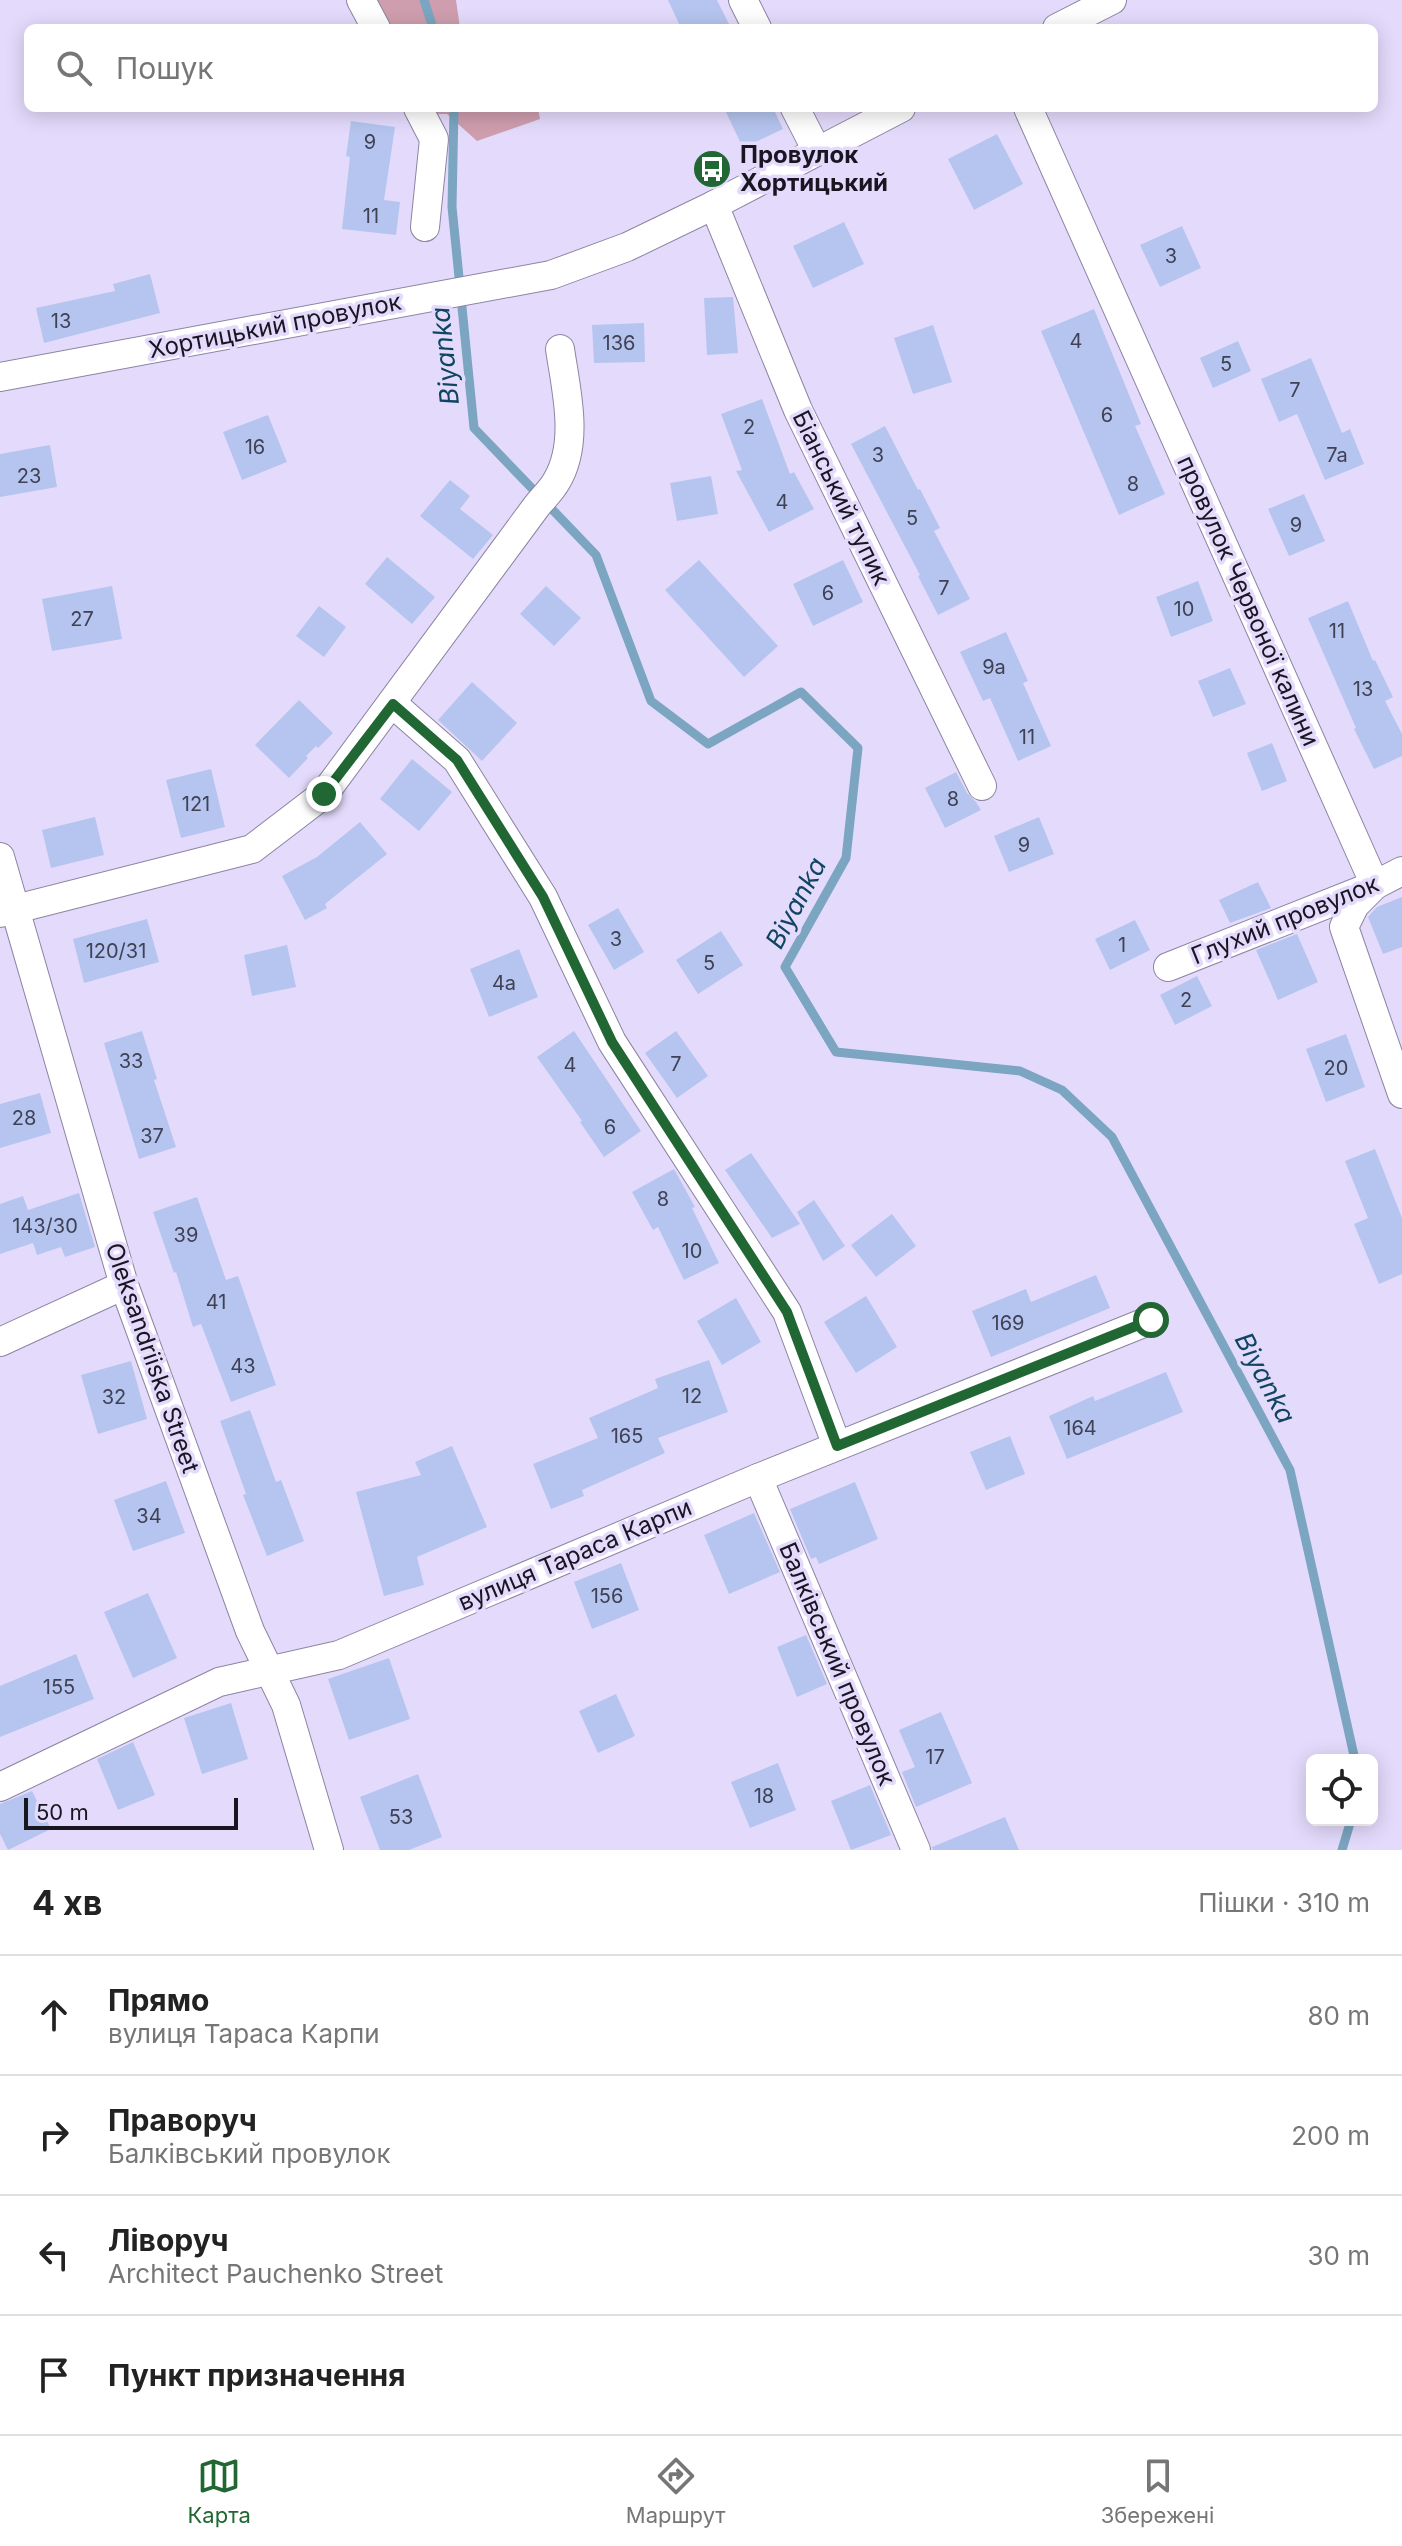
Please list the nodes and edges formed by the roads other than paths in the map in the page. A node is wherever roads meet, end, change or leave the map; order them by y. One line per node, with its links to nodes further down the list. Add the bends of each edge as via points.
1 (361, 0): 4 (street)
2 (743, 0): 5 (street)
3 (1112, 0): 6 (street)
4 (374, 24)
5 (755, 24)
6 (1065, 24)
7 (420, 112): 13 (street, via 434,139)
8 (797, 112): 11 (street)
9 (893, 112): 11 (street, Хортицький провулок)
10 (1030, 112): 20 (street, провулок Червоної калини)
11 (817, 151): 12 (street, Хортицький провулок)
12 (714, 205): 15 (street, Хортицький провулок, via 627,247 551,275); 17 (street, Біанський тупик, via 798,410)
13 (425, 227)
14 (560, 349): 16 (street, via 570,417 565,461 556,482)
15 (0, 377)
16 (393, 704): 21 (street, via 324,794 252,849); 27 (street, via 457,760 543,897 612,1042 787,1312)
17 (982, 786)
18 (0, 857): 21 (street, Oleksandriiska Street)
19 (1402, 871): 20 (street, Глухий провулок)
20 (1375, 885): 22 (street, Глухий провулок); 23 (street, via 1355,905 1344,927)
21 (7, 911): 24 (street, Oleksandriiska Street)
22 (1168, 967)
23 (1402, 1094)
24 (124, 1285): 26 (street); 29 (street, Oleksandriiska Street, via 250,1631)
25 (1151, 1320): 27 (street, вулиця Тараса Карпи)
26 (0, 1342)
27 (837, 1446): 28 (street, вулиця Тараса Карпи)
28 (758, 1478): 29 (street, вулиця Тараса Карпи, via 339,1655); 32 (street, Балківський провулок)
29 (269, 1670): 30 (street, вулиця Тараса Карпи, via 219,1682); 31 (street, Oleksandriiska Street, via 286,1705)
30 (0, 1787)
31 (329, 1850)
32 (916, 1850)

